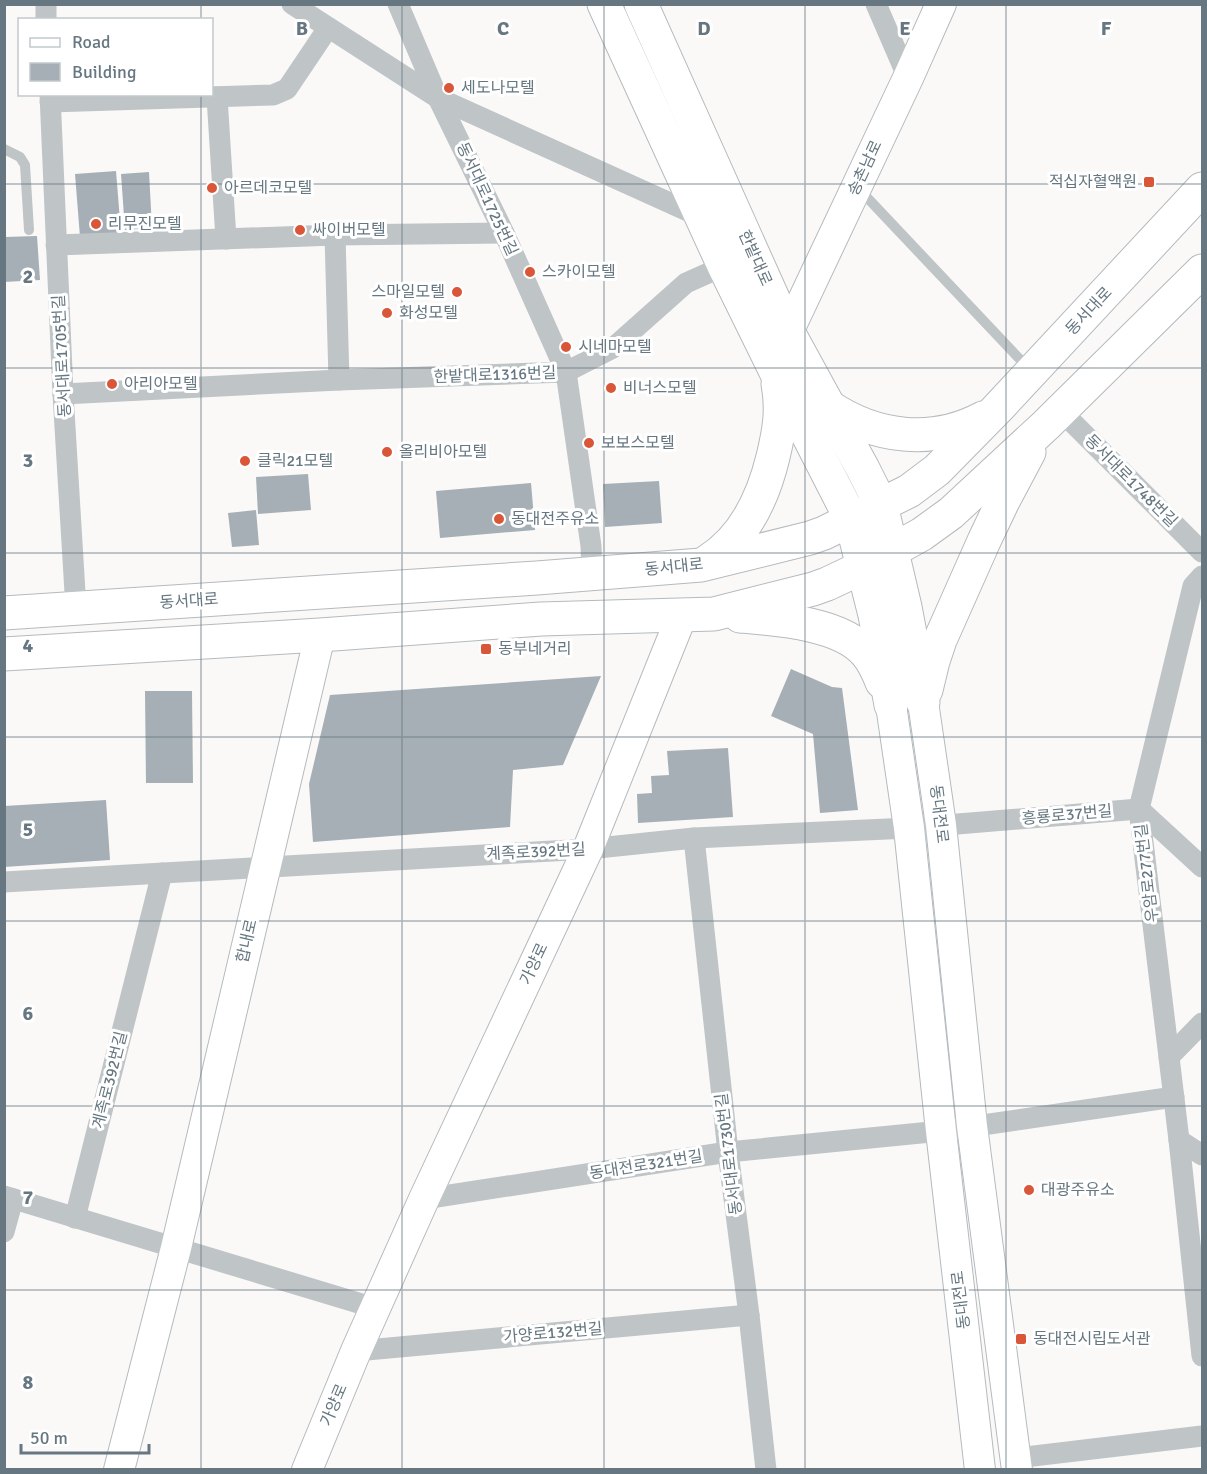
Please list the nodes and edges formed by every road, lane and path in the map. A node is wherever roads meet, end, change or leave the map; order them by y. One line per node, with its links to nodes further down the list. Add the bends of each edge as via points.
1 (292, 4): 7 (street)
2 (398, 4): 11 (street, 동서대로1725번길)
3 (604, 4): 15 (main road, 한밭대로)
4 (641, 4): 23 (main road, 한밭대로)
5 (876, 4): 8 (street)
6 (941, 4): 8 (street, 송촌남로)
7 (328, 28): 9 (street, 동서대로1705번길, via 281,92); 11 (street)
8 (908, 78): 13 (street, 송촌남로)
9 (217, 97): 10 (street, 동서대로1705번길); 19 (street)
10 (50, 98): 20 (street, 동서대로1705번길)
11 (438, 98): 15 (street); 17 (street, 동서대로1725번길)
12 (4, 149): 16 (lane, via 26,165)
13 (857, 186): 23 (street, 송촌남로); 26 (lane)
14 (1203, 189): 26 (main road, 동서대로)
15 (701, 217): 21 (main road, 한밭대로)
16 (29, 230)
17 (504, 232): 18 (street); 25 (street, 동서대로1725번길)
18 (335, 235): 19 (street); 27 (street)
19 (226, 239): 20 (street)
20 (56, 245): 28 (street, 동서대로1705번길)
21 (724, 266): 24 (main road, 한밭대로); 25 (street, 한밭대로1316번길, via 686,283 613,348)
22 (1203, 271): 31 (main road)
23 (788, 332): 29 (main road, 한밭대로)
24 (776, 371): 33 (main road, 한밭대로); 36 (main road, via 780,424 763,491 736,537)
25 (566, 372): 27 (street, 한밭대로1316번길); 38 (street, 동서대로1725번길)
26 (1032, 372): 30 (main road, 동서대로)
27 (339, 380): 28 (street, 한밭대로1316번길)
28 (63, 394): 40 (street, 동서대로1705번길)
29 (828, 406): 30 (main road, via 872,428 913,436 946,433); 32 (main road, 한밭대로)
30 (997, 409): 32 (main road, 동서대로, via 937,470)
31 (1053, 418): 34 (main road, via 951,513); 35 (street, 동서대로1748번길); 46 (main road, via 1022,463 939,640 933,661)
32 (881, 505): 33 (main road, 동서대로); 34 (main road, 동대전로)
33 (851, 519): 36 (main road, 동서대로, via 810,538); 37 (main road, 동대전로)
34 (892, 550): 37 (main road); 46 (main road, 동대전로, via 905,607)
35 (1203, 552)
36 (701, 565): 38 (main road, 동서대로)
37 (863, 567): 42 (main road, via 813,589); 46 (main road, 동대전로, via 875,615)
38 (592, 574): 40 (main road, 동서대로)
39 (1198, 581): 47 (street, 우암로277번길)
40 (76, 609): 41 (main road, 동서대로)
41 (4, 613)
42 (714, 614): 43 (main road); 46 (main road, via 814,626 852,641 866,652)
43 (682, 615): 44 (main road); 51 (street, 가양로)
44 (320, 635): 45 (main road); 52 (street, 합내로)
45 (4, 654)
46 (907, 704): 48 (street, 동대전로); 49 (street, 동대전로)
47 (1139, 809): 48 (street, 흥룡로37번길); 53 (street); 57 (street, 우암로277번길)
48 (941, 825): 49 (street, 흥룡로37번길); 59 (street, 동대전로)
49 (909, 828): 50 (street, 계족로392번길); 60 (street, 동대전로)
50 (694, 838): 51 (street, 계족로392번길); 62 (street, 동서대로1730번길)
51 (588, 849): 52 (street, 계족로392번길); 65 (street, 가양로)
52 (264, 867): 54 (street, 계족로392번길); 68 (street, 합내로)
53 (1203, 867)
54 (162, 873): 55 (street, 계족로392번길); 66 (street, 계족로392번길)
55 (4, 882)
56 (1203, 1023): 57 (street)
57 (1169, 1057): 58 (street, 우암로277번길)
58 (1174, 1097): 59 (street); 61 (street, 우암로277번길)
59 (972, 1126): 60 (street); 74 (street, 동대전로)
60 (941, 1131): 62 (street, 동대전로321번길); 78 (street, 동대전로)
61 (1179, 1140): 63 (street); 72 (street, 우암로277번길)
62 (728, 1152): 65 (street, 동대전로321번길); 70 (street, 동서대로1730번길)
63 (1203, 1155)
64 (9, 1198): 66 (street); 67 (street)
65 (424, 1199): 69 (street, 가양로)
66 (75, 1218): 68 (street)
67 (4, 1232)
68 (176, 1248): 69 (street); 75 (street, 합내로)
69 (375, 1308): 71 (street, 가양로)
70 (749, 1315): 71 (street, 가양로132번길); 77 (street, 동서대로1730번길)
71 (356, 1351): 76 (street, 가양로)
72 (1203, 1356)
73 (1203, 1436): 74 (street, 동대전로)
74 (1017, 1464)
75 (119, 1470)
76 (307, 1470)
77 (766, 1470)
78 (980, 1470)

